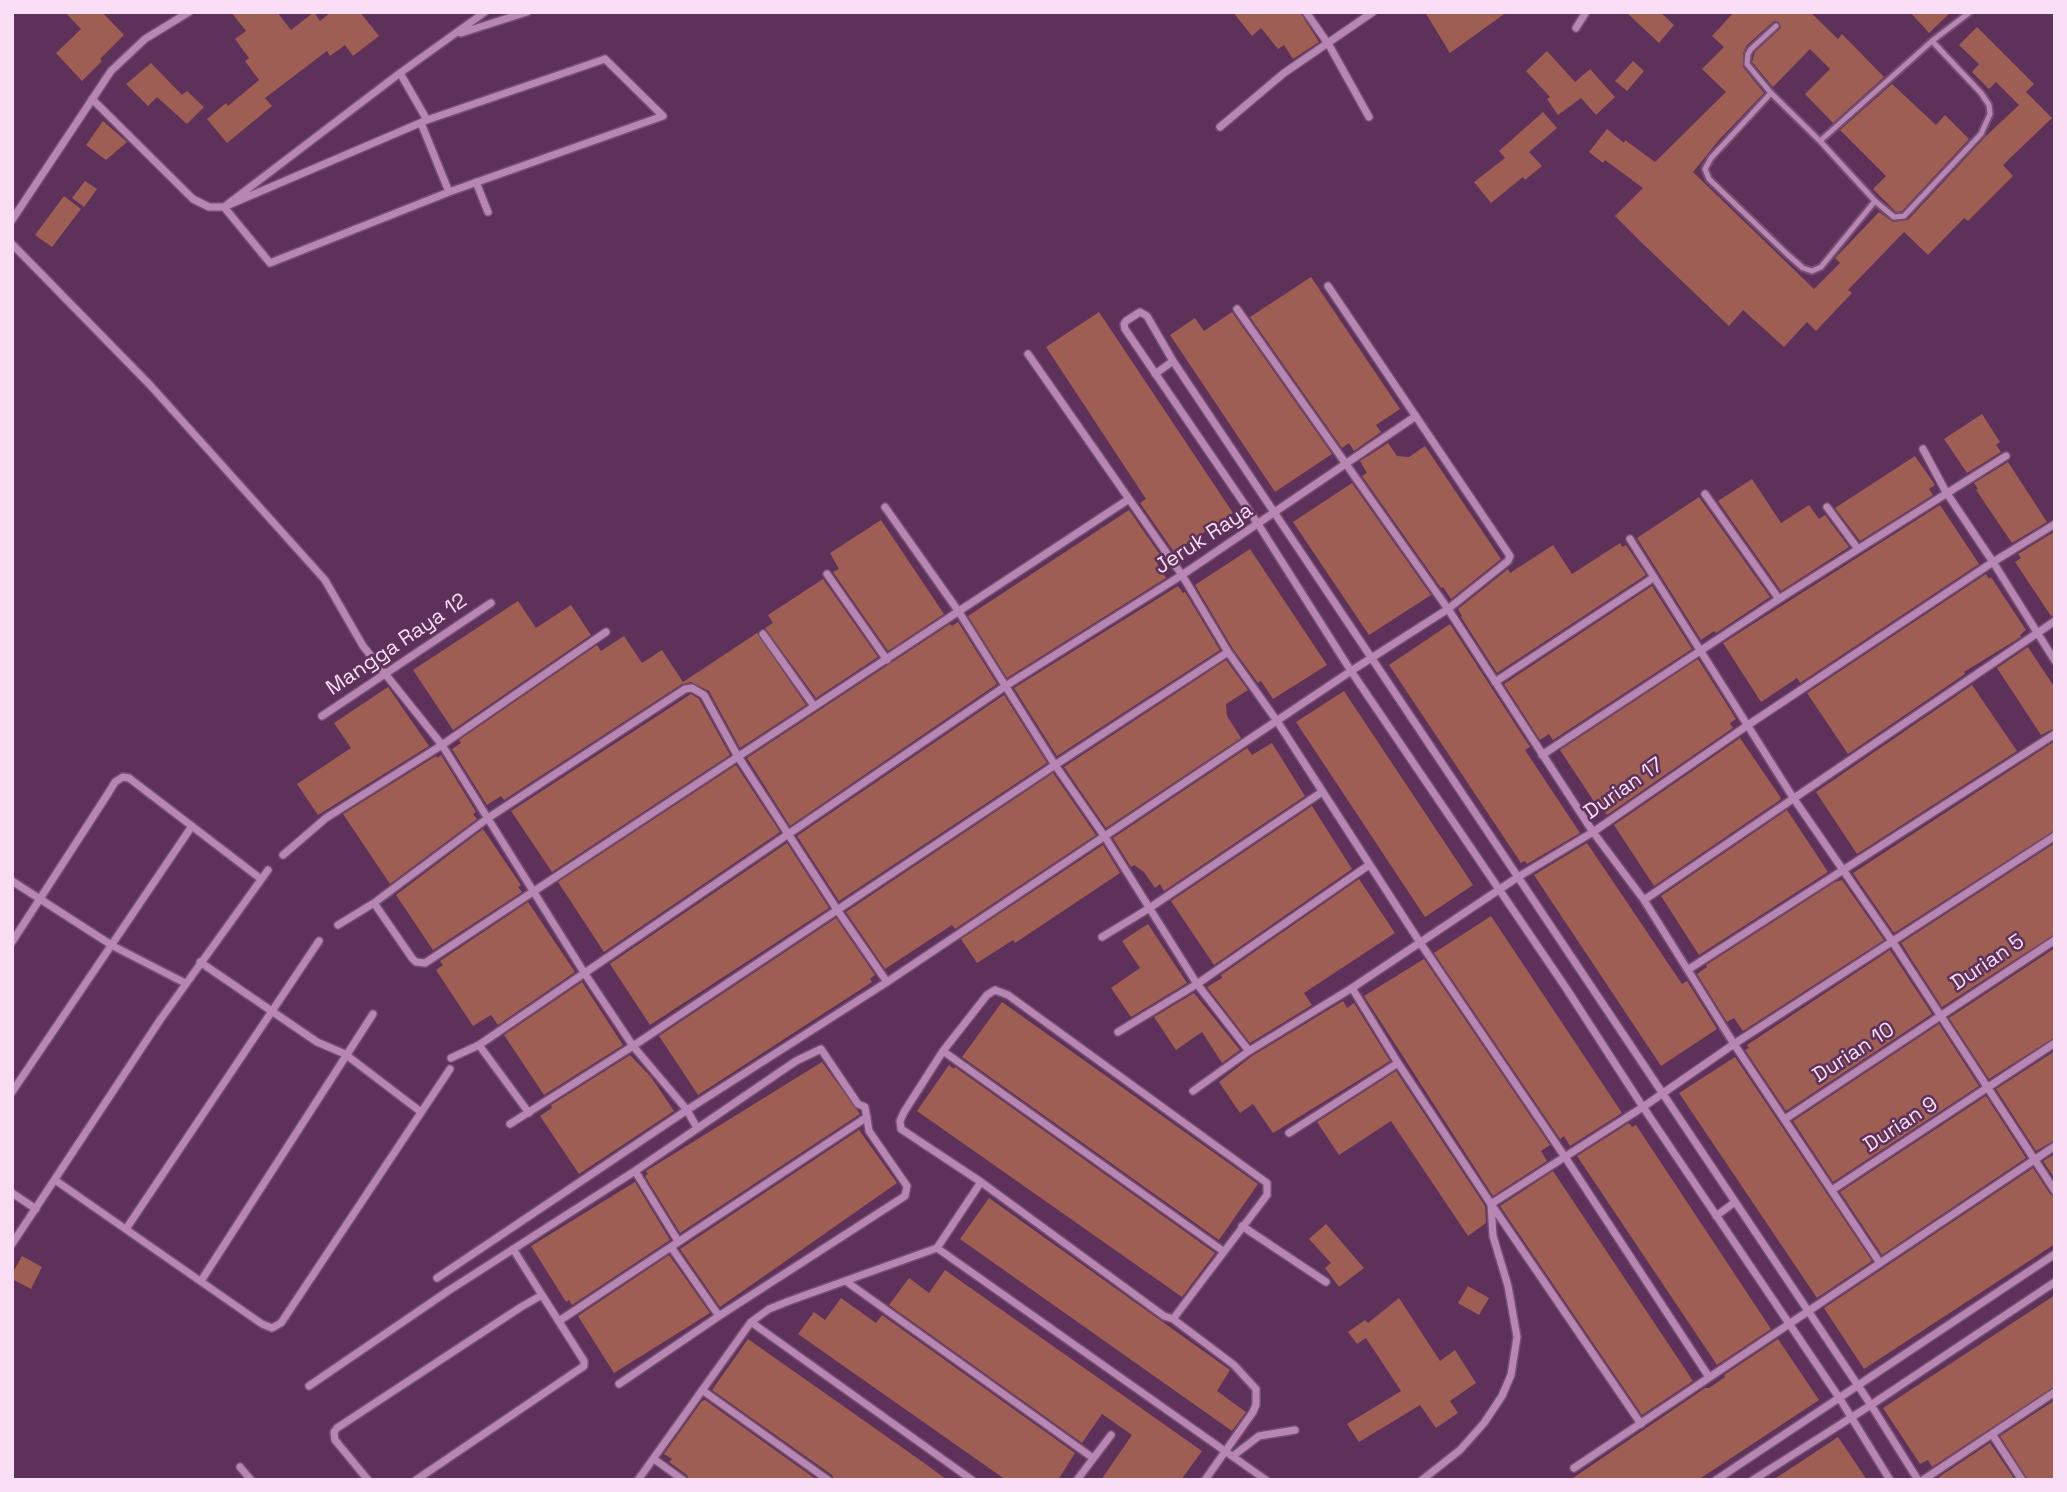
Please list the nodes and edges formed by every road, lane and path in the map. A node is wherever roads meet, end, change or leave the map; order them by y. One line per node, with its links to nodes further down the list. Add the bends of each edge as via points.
1 (189, 12): 15 (street, via 128,53)
2 (485, 12): 10 (street)
3 (527, 12): 10 (street)
4 (1306, 12): 12 (street)
5 (1373, 12): 12 (street)
6 (1586, 12): 9 (street)
7 (1970, 12): 11 (lane)
8 (1776, 26): 14 (lane, via 1747,58)
9 (1576, 28)
10 (452, 36): 13 (street)
11 (1932, 41): 19 (lane); 22 (lane, via 1989,105 1987,122 1904,216 1894,217)
12 (1329, 45): 16 (street); 18 (street, via 1284,73)
13 (400, 73): 17 (street); 23 (street)
14 (1771, 93): 19 (lane); 22 (lane, via 1711,158 1705,169 1709,179 1803,268 1812,271 1821,267)
15 (92, 99): 23 (street, via 193,199 209,207); 25 (street)
16 (1369, 117)
17 (424, 121): 20 (street, via 605,59 663,116); 21 (street); 23 (street)
18 (1220, 127)
19 (1819, 141): 22 (lane)
20 (476, 182): 21 (street); 24 (street)
21 (449, 192): 23 (street, via 270,263)
22 (1875, 201)
23 (224, 207)
24 (488, 212)
25 (12, 220)
26 (12, 244): 64 (street, via 150,385 325,580 352,630)
27 (1328, 286): 32 (street)
28 (1237, 309): 35 (street)
29 (1028, 354): 38 (street)
30 (1173, 360): 31 (street); 31 (street, via 1144,313 1125,322); 41 (street)
31 (1155, 374): 42 (street)
32 (1416, 416): 35 (street, Jeruk Raya); 52 (street, via 1510,557)
33 (1923, 449): 36 (street)
34 (2007, 456): 36 (street)
35 (1346, 465): 41 (street, Jeruk Raya); 52 (street)
36 (1946, 492): 45 (street); 46 (street)
37 (1706, 494): 50 (street)
38 (1129, 499): 48 (street); 53 (street)
39 (885, 507): 53 (street)
40 (1827, 507): 45 (street)
41 (1276, 512): 42 (street, Jeruk Raya); 60 (street)
42 (1258, 524): 48 (street, Jeruk Raya); 63 (street)
43 (2055, 524): 46 (street, Durian 17)
44 (1630, 539): 49 (street)
45 (1858, 550): 50 (street)
46 (1993, 562): 56 (street); 70 (street, Durian 17)
47 (827, 574): 61 (street)
48 (1182, 575): 58 (street); 66 (street, Jeruk Raya)
49 (1653, 578): 59 (street); 65 (street)
50 (1779, 599): 59 (street)
51 (491, 603): 64 (street, Mangga Raya 12)
52 (1447, 609): 60 (street); 65 (street)
53 (959, 612): 61 (street); 66 (street)
54 (2055, 621): 56 (street)
55 (606, 632): 72 (street)
56 (2037, 632): 62 (street); 77 (street)
57 (763, 634): 67 (street)
58 (1228, 652): 69 (street); 75 (street)
59 (1700, 652): 70 (street); 74 (street)
60 (1372, 657): 63 (street); 88 (street)
61 (887, 660): 67 (street)
62 (2055, 661)
63 (1351, 671): 69 (street); 91 (street)
64 (386, 673): 68 (street, Mangga Raya 12); 72 (street)
65 (1495, 682): 74 (street)
66 (1007, 685): 75 (street); 80 (street, Jeruk Raya)
67 (814, 706): 73 (street)
68 (322, 716)
69 (1277, 720): 76 (street); 83 (street)
70 (1748, 726): 77 (street); 81 (street, Durian 17)
71 (2055, 734): 87 (street)
72 (442, 745): 78 (street); 84 (street, via 326,818)
73 (737, 755): 78 (street, via 704,695 685,689); 80 (street); 92 (street)
74 (1542, 755): 81 (street)
75 (1055, 765): 83 (street); 97 (street)
76 (1322, 792): 85 (street); 96 (street)
77 (1794, 799): 87 (street); 94 (street)
78 (488, 818): 92 (street); 95 (street)
79 (192, 826): 89 (street); 93 (street, via 129,778 120,778); 105 (street)
80 (789, 832): 97 (street); 108 (street, Jeruk Raya)
81 (1593, 832): 88 (street, Durian 17); 94 (street)
82 (2055, 836): 103 (street)
83 (1105, 837): 96 (street); 109 (street)
84 (283, 855)
85 (1369, 865): 102 (street); 111 (street)
86 (268, 870): 89 (street)
87 (1842, 870): 103 (street); 107 (street)
88 (1518, 877): 91 (street, Durian 17); 130 (street)
89 (261, 879): 106 (street)
90 (12, 881): 93 (street)
91 (1499, 890): 102 (street, Durian 17); 131 (street)
92 (533, 891): 95 (street, via 425,963 412,958); 108 (street)
93 (40, 900): 104 (street); 105 (street)
94 (1644, 900): 107 (street)
95 (374, 903): 98 (street)
96 (1148, 909): 99 (street); 111 (street)
97 (838, 911): 109 (street); 120 (street)
98 (338, 925)
99 (1102, 936)
100 (2055, 940): 115 (street, Durian 5)
101 (319, 941): 113 (street)
102 (1419, 941): 112 (street, Durian 17); 141 (street)
103 (1892, 941): 115 (street); 118 (street)
104 (12, 942)
105 (113, 946): 110 (street); 129 (street)
106 (200, 962): 110 (street); 113 (street)
107 (1689, 969): 118 (street)
108 (585, 974): 119 (street, Jeruk Raya); 120 (street)
109 (887, 982): 132 (street)
110 (186, 983): 144 (street)
111 (1197, 984): 116 (street); 122 (street)
112 (1353, 988): 122 (street, Durian 17); 125 (street)
113 (273, 1011): 123 (street, via 317,1042); 154 (street)
114 (373, 1014): 123 (street)
115 (1941, 1016): 127 (street); 136 (street, Durian 10)
116 (1118, 1032)
117 (2055, 1043): 127 (street, Durian 9)
118 (1734, 1044): 130 (street); 136 (street)
119 (479, 1045): 124 (street, Jeruk Raya); 134 (street)
120 (633, 1046): 132 (street); 134 (street)
121 (943, 1051): 145 (street, via 900,1125); 153 (street, via 991,992 1008,995 1264,1180 1269,1192); 160 (street)
122 (1250, 1051): 128 (street, Durian 17)
123 (345, 1054): 133 (street); 164 (street)
124 (451, 1058)
125 (1398, 1063): 139 (street); 150 (street)
126 (450, 1069): 133 (street)
127 (1989, 1088): 142 (street); 146 (street, Durian 9)
128 (1193, 1091)
129 (12, 1092)
130 (1664, 1093): 131 (street); 149 (street)
131 (1643, 1107): 141 (street); 152 (street)
132 (687, 1110): 138 (street); 163 (street)
133 (421, 1112): 164 (street, via 276,1326 262,1324)
134 (530, 1113): 137 (street)
135 (867, 1117): 138 (street, via 865,1107 850,1094 821,1049 796,1060); 155 (street); 170 (street, via 869,1132 906,1185 905,1196)
136 (1785, 1119): 146 (street)
137 (510, 1124)
138 (697, 1128): 143 (street)
139 (1289, 1133)
140 (2055, 1146): 142 (street)
141 (1565, 1157): 150 (street); 175 (street)
142 (2033, 1160): 147 (street); 162 (street)
143 (635, 1171): 155 (street); 159 (street)
144 (55, 1180): 151 (street); 154 (street)
145 (981, 1182): 158 (street); 171 (street)
146 (1832, 1190): 162 (street)
147 (2055, 1191)
148 (12, 1193): 151 (street)
149 (1735, 1202): 152 (street); 169 (street)
150 (1491, 1204): 184 (street); 204 (street, via 1493,1236 1517,1337 1511,1375 1484,1423)
151 (36, 1209): 156 (street)
152 (1716, 1216): 174 (street)
153 (1242, 1226): 160 (street); 166 (street)
154 (126, 1229): 164 (street)
155 (678, 1241): 157 (street)
156 (12, 1244)
157 (671, 1247): 170 (street); 172 (street)
158 (937, 1248): 165 (street); 188 (street)
159 (513, 1249): 168 (street); 177 (street)
160 (1223, 1251): 171 (street)
161 (2055, 1254): 178 (street)
162 (1880, 1263): 169 (street)
163 (438, 1278)
164 (201, 1281)
165 (847, 1282): 173 (street, via 769,1309); 190 (street)
166 (1326, 1282)
167 (2055, 1282): 182 (street)
168 (542, 1295): 172 (street); 195 (street, via 337,1428 335,1440)
169 (1808, 1312): 174 (street); 178 (street)
170 (719, 1316): 176 (street)
171 (1173, 1319): 188 (street, via 1234,1365 1256,1389 1253,1412)
172 (559, 1321): 196 (street, via 584,1361 582,1368)
173 (751, 1322): 179 (street); 200 (street)
174 (1790, 1325): 175 (street); 181 (street)
175 (1709, 1377): 184 (street)
176 (619, 1384)
177 (309, 1386)
178 (1859, 1386): 181 (street); 182 (street)
179 (702, 1390): 191 (street); 199 (street)
180 (2055, 1392): 186 (street)
181 (1840, 1399): 183 (street); 205 (street)
182 (1871, 1405): 183 (street); 208 (street)
183 (1850, 1418): 206 (street); 207 (street)
184 (1641, 1424): 193 (street)
185 (1295, 1430): 189 (street, via 1259,1436)
186 (1992, 1434): 208 (street); 209 (street)
187 (1111, 1435): 190 (street)
188 (1226, 1450): 189 (street); 202 (street)
189 (1233, 1456): 203 (street)
190 (1093, 1458): 201 (street)
191 (653, 1459): 197 (street); 198 (street)
192 (240, 1467): 194 (street)
193 (1574, 1468)
194 (251, 1480)
195 (368, 1480)
196 (416, 1480)
197 (638, 1480)
198 (683, 1480)
199 (828, 1480)
200 (972, 1480)
201 (1077, 1480)
202 (1205, 1480)
203 (1266, 1480)
204 (1423, 1480)
205 (1716, 1480)
206 (1754, 1480)
207 (1890, 1480)
208 (1921, 1480)
209 (2022, 1480)

